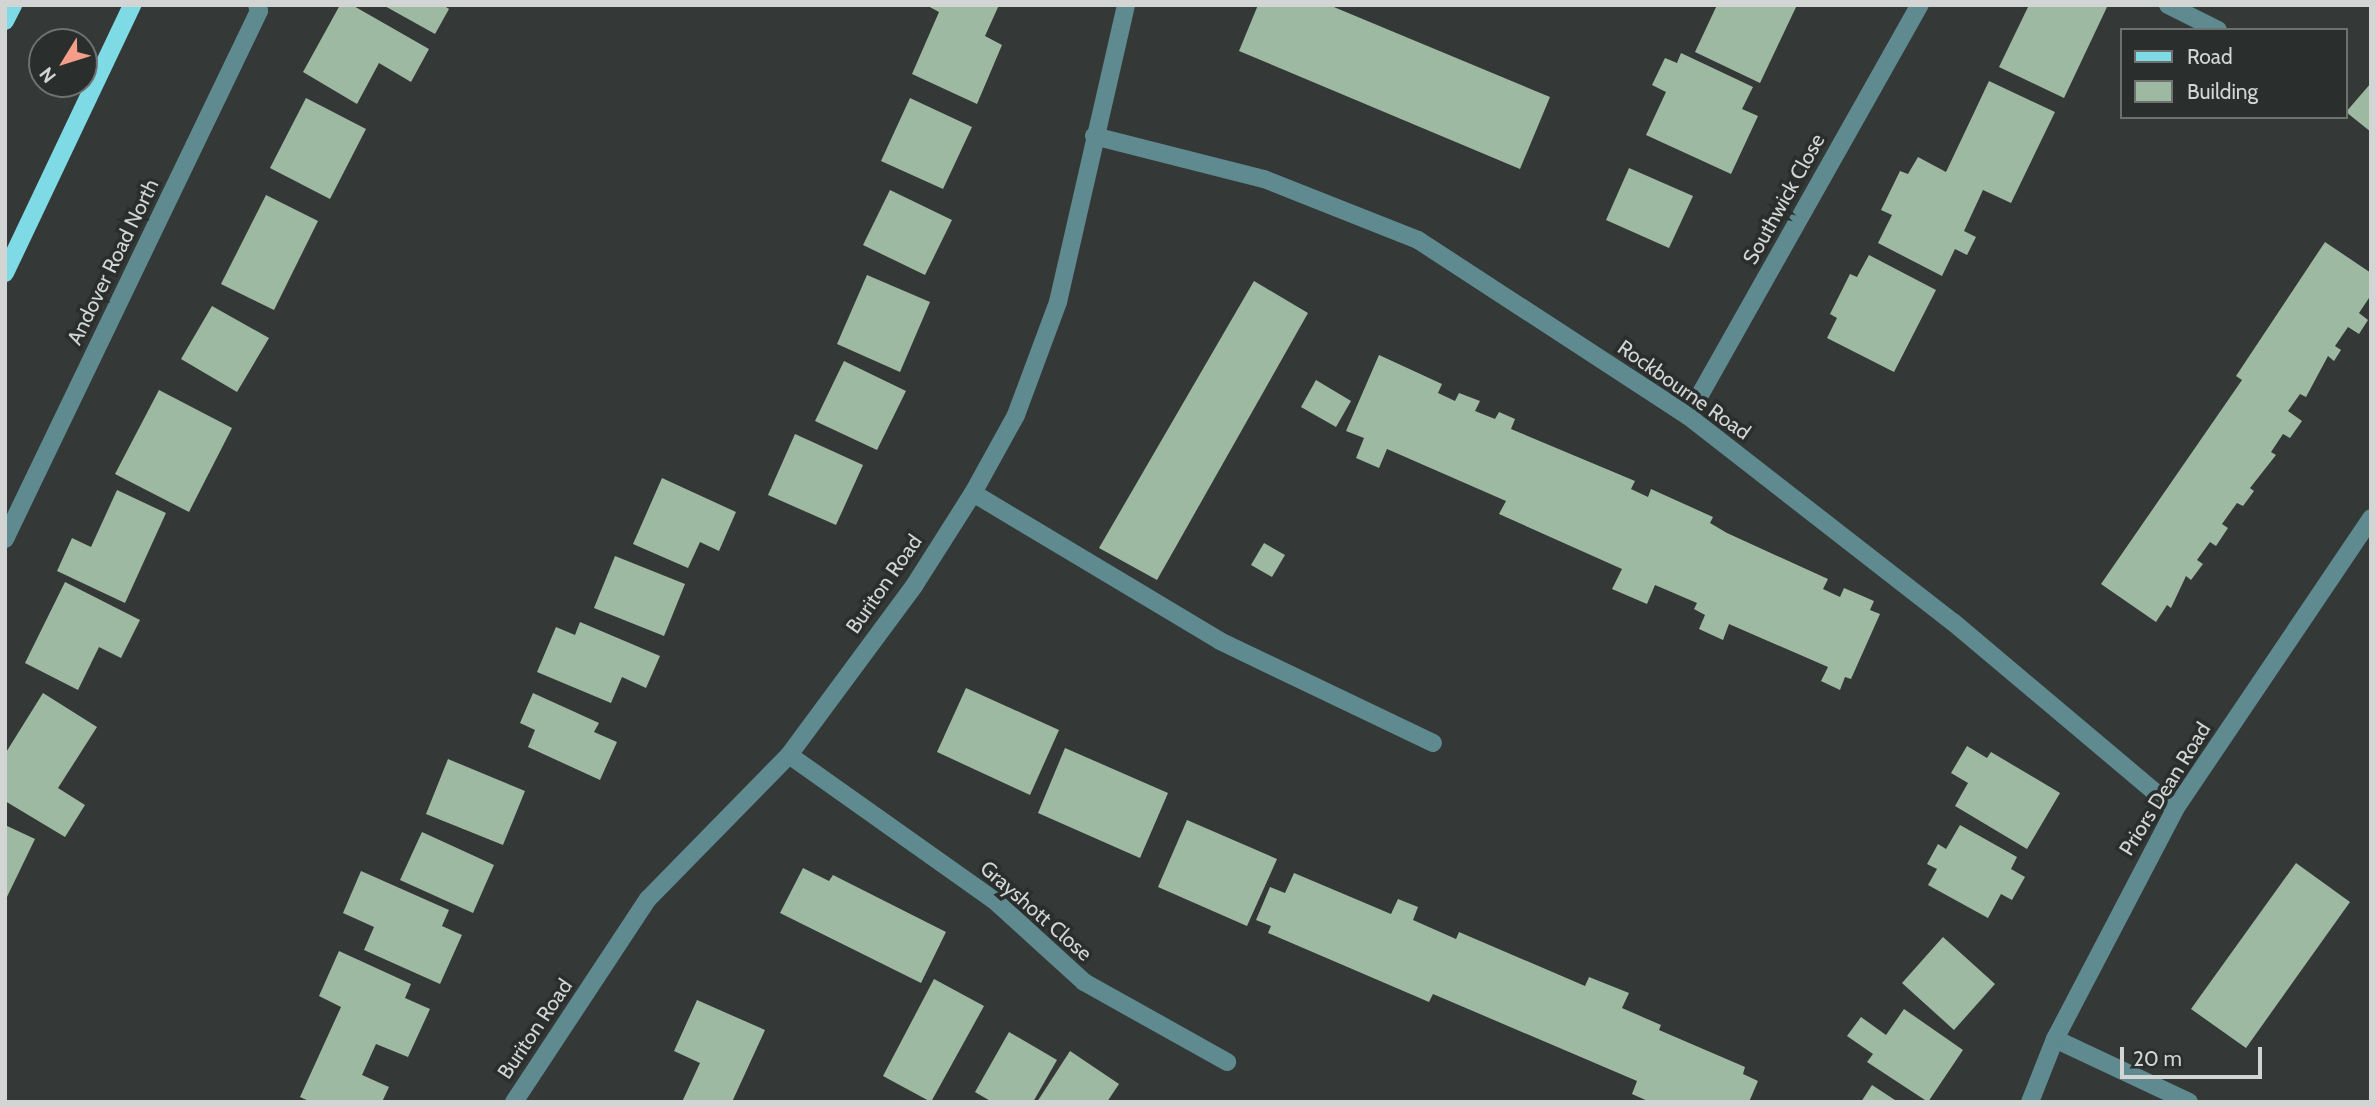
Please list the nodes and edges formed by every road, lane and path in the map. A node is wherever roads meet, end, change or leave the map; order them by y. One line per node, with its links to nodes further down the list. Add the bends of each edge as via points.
1 (13, 5): 7 (main road)
2 (132, 5): 10 (main road)
3 (257, 5): 14 (street, Andover Road North, via 259,11)
4 (1126, 5): 9 (street, Buriton Road)
5 (1920, 5): 11 (street, Southwick Close)
6 (2168, 5): 8 (street)
7 (5, 21)
8 (2214, 28)
9 (1094, 136): 11 (street, Rockbourne Road, via 1264,178 1418,240); 12 (street, Buriton Road, via 1058,302 1016,415)
10 (5, 273)
11 (1688, 416): 17 (street, Rockbourne Road, via 1953,622)
12 (973, 493): 15 (street, via 1220,641); 16 (street, Buriton Road, via 914,586)
13 (2371, 518): 17 (street, Priors Dean Road)
14 (5, 539)
15 (1433, 743)
16 (789, 755): 19 (street, Grayshott Close, via 994,900 1084,982); 20 (street, Buriton Road, via 648,899)
17 (2175, 809): 18 (street, Priors Dean Road)
18 (2055, 1039): 21 (street, Priors Dean Road); 22 (street)
19 (1227, 1062)
20 (513, 1102)
21 (2030, 1102)
22 (2189, 1102)

